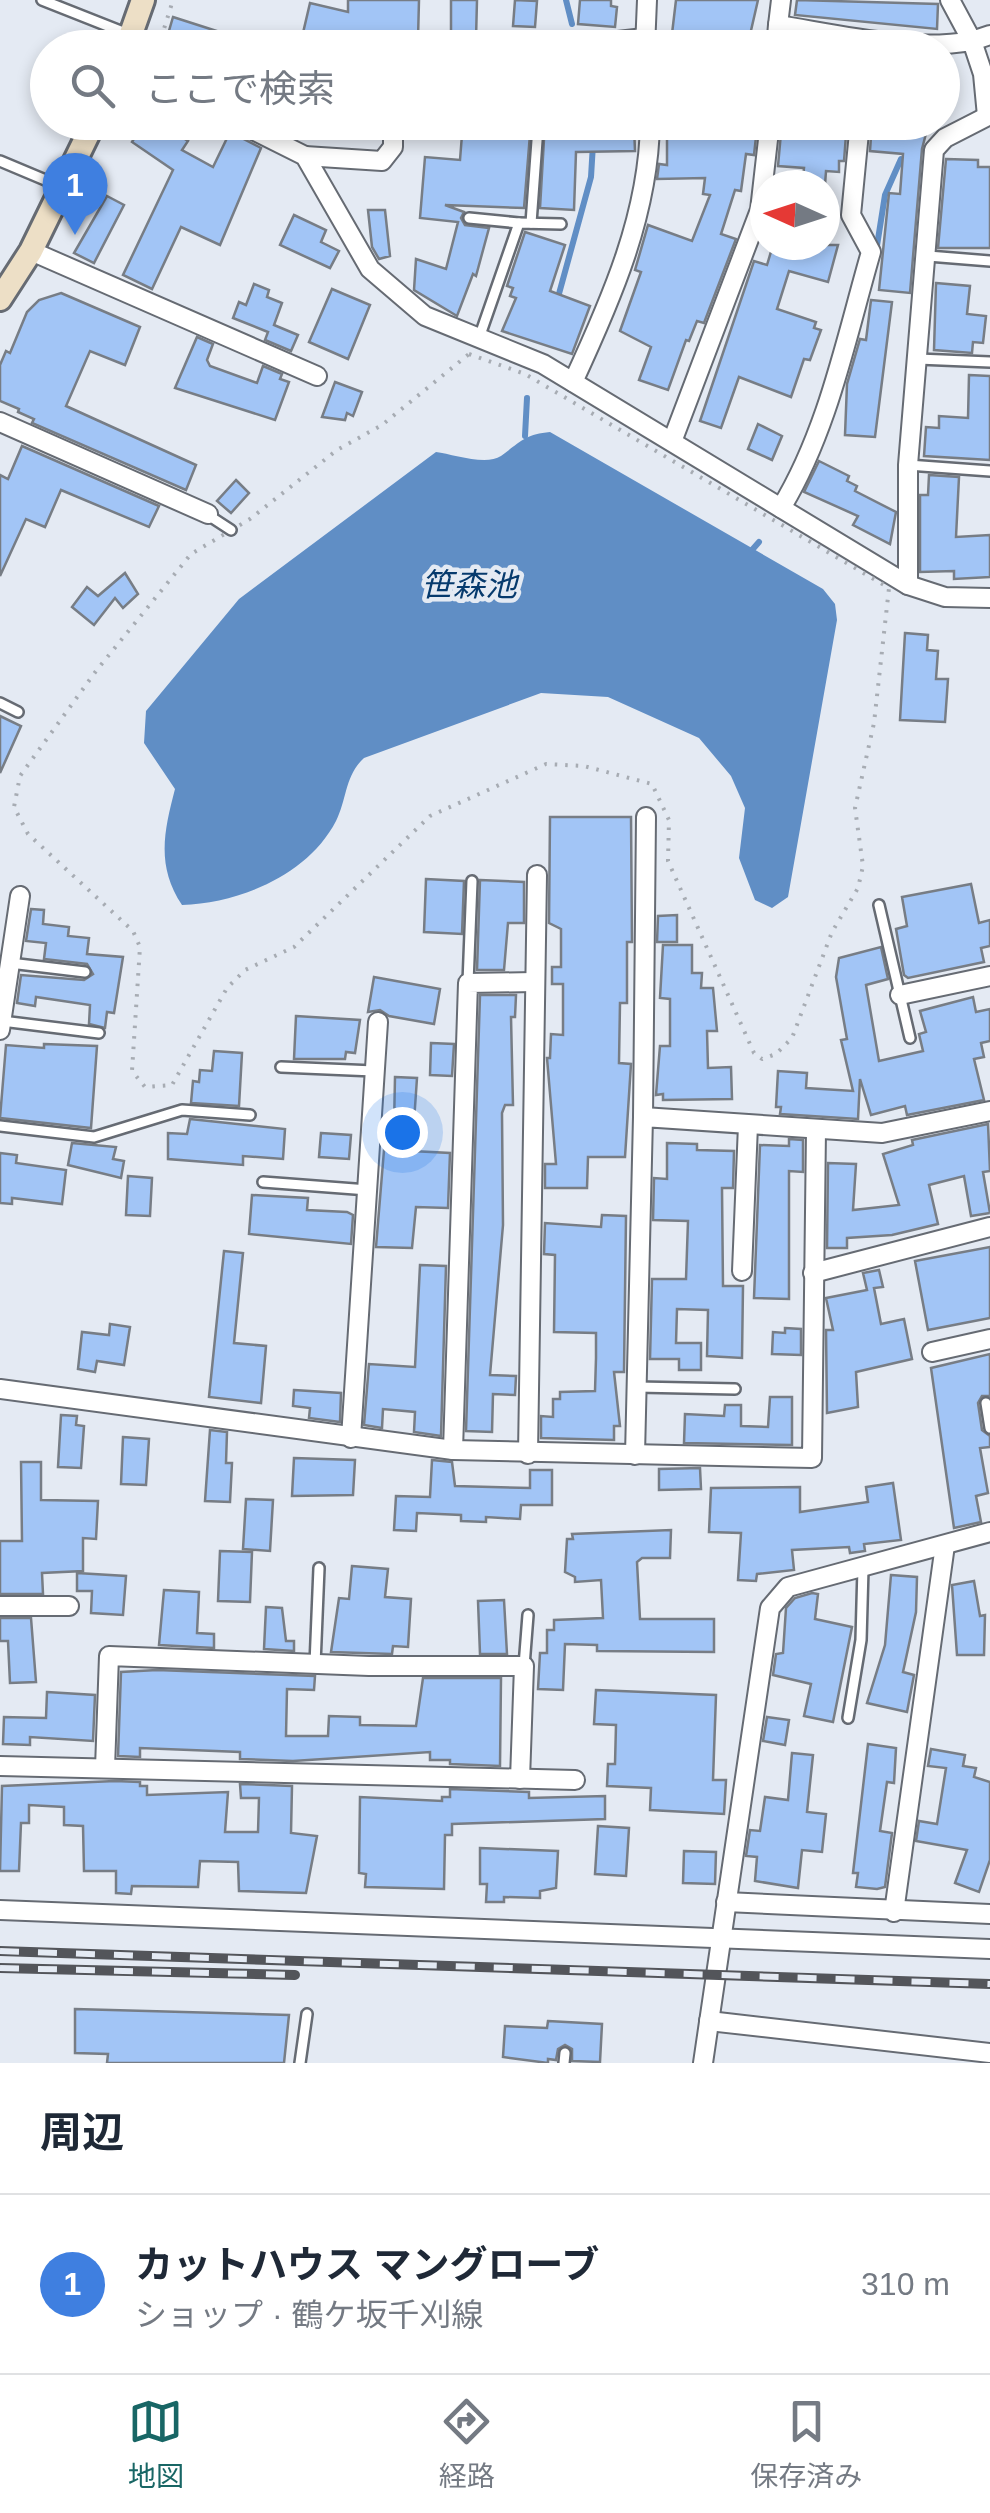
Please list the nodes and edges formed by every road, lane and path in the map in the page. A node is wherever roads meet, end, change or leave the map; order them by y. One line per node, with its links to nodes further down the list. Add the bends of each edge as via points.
1 (42, 0): 8 (lane)
2 (143, 0): 9 (main road)
3 (172, 0): 10 (path)
4 (647, 0): 11 (street)
5 (781, 0): 7 (street)
6 (950, 0): 14 (street)
7 (778, 25): 12 (street); 13 (street)
8 (104, 30)
9 (133, 30)
10 (163, 30)
11 (645, 30)
12 (778, 30)
13 (803, 30)
14 (981, 38): 15 (street)
15 (988, 116): 16 (street)
16 (960, 130)
17 (86, 140): 27 (main road)
18 (273, 140): 25 (street)
19 (393, 140): 25 (street, via 382,161)
20 (536, 140): 29 (lane)
21 (650, 140): 39 (street, via 650,169 626,255)
22 (768, 140): 41 (street, via 760,210)
23 (858, 140): 44 (street, via 851,216 871,252 821,424)
24 (943, 140): 32 (street, via 934,150)
25 (305, 156): 35 (street, via 370,269 424,316)
26 (0, 161): 27 (lane)
27 (63, 188): 31 (main road)
28 (469, 218): 29 (lane)
29 (525, 223): 30 (lane); 35 (lane)
30 (561, 224)
31 (32, 251): 34 (main road); 38 (street)
32 (928, 256): 33 (lane); 36 (street)
33 (990, 261)
34 (0, 298)
35 (478, 341): 39 (street)
36 (918, 359): 37 (lane); 42 (street)
37 (990, 362)
38 (316, 376)
39 (573, 382): 41 (street)
40 (0, 422): 45 (street)
41 (672, 439): 44 (street)
42 (908, 464): 43 (lane); 47 (street)
43 (990, 470)
44 (782, 508): 47 (street)
45 (208, 514): 46 (lane)
46 (230, 530): 46 (path, via 337,450 382,425 469,354 525,374 889,588 874,722 855,808 863,866 792,1038 776,1054 762,1058 754,1052 668,861 669,820 652,784 584,766 546,764 430,816 294,947 246,970 227,988 172,1086 138,1082 132,1071 140,947 133,931 28,834 16,795 20,776 132,627 192,554)
47 (908, 585): 48 (street, via 945,597)
48 (990, 598)
49 (0, 703): 50 (lane)
50 (18, 712)
51 (646, 817): 70 (street)
52 (537, 875): 59 (street)
53 (472, 881): 60 (lane)
54 (20, 896): 56 (street)
55 (879, 905): 61 (lane)
56 (10, 963): 57 (lane); 63 (street)
57 (85, 972)
58 (990, 976): 61 (street)
59 (534, 982): 60 (street); 88 (street)
60 (468, 983): 87 (street)
61 (900, 995): 65 (lane)
62 (378, 1022): 67 (street)
63 (1, 1025): 64 (lane)
64 (99, 1034)
65 (910, 1038)
66 (282, 1067): 67 (lane)
67 (375, 1072): 75 (street)
68 (990, 1110): 73 (street, via 882,1133)
69 (250, 1115): 72 (lane, via 182,1110 94,1137)
70 (643, 1117): 71 (street); 81 (street)
71 (748, 1125): 73 (street); 77 (street)
72 (0, 1126)
73 (816, 1130): 78 (street)
74 (263, 1182): 75 (lane)
75 (368, 1190): 86 (street)
76 (990, 1227): 78 (street)
77 (742, 1271)
78 (813, 1273): 89 (street, via 812,1458)
79 (990, 1340): 80 (street)
80 (932, 1352)
81 (638, 1387): 83 (lane); 89 (street)
82 (0, 1389): 86 (street)
83 (735, 1389)
84 (986, 1403): 85 (lane)
85 (990, 1428)
86 (351, 1438): 87 (street)
87 (453, 1450): 88 (street)
88 (528, 1454): 89 (street)
89 (635, 1455)
90 (990, 1534): 91 (street)
91 (945, 1545): 93 (street); 106 (street)
92 (319, 1568): 97 (lane)
93 (864, 1568): 99 (lane); 104 (street, via 788,1587 770,1608)
94 (0, 1606): 95 (street)
95 (70, 1606)
96 (528, 1615): 98 (lane)
97 (315, 1664): 98 (street); 101 (street, via 109,1656)
98 (524, 1666): 102 (street)
99 (848, 1718)
100 (0, 1766): 101 (street)
101 (106, 1768): 102 (street)
102 (520, 1779): 103 (street)
103 (575, 1780)
104 (726, 1902): 106 (street); 108 (street)
105 (0, 1910): 108 (street)
106 (894, 1912): 107 (street)
107 (990, 1914)
108 (720, 1937): 109 (street); 111 (street)
109 (990, 1949)
110 (306, 2014): 113 (lane)
111 (709, 2021): 112 (street); 114 (street)
112 (990, 2054)
113 (300, 2063)
114 (703, 2063)

